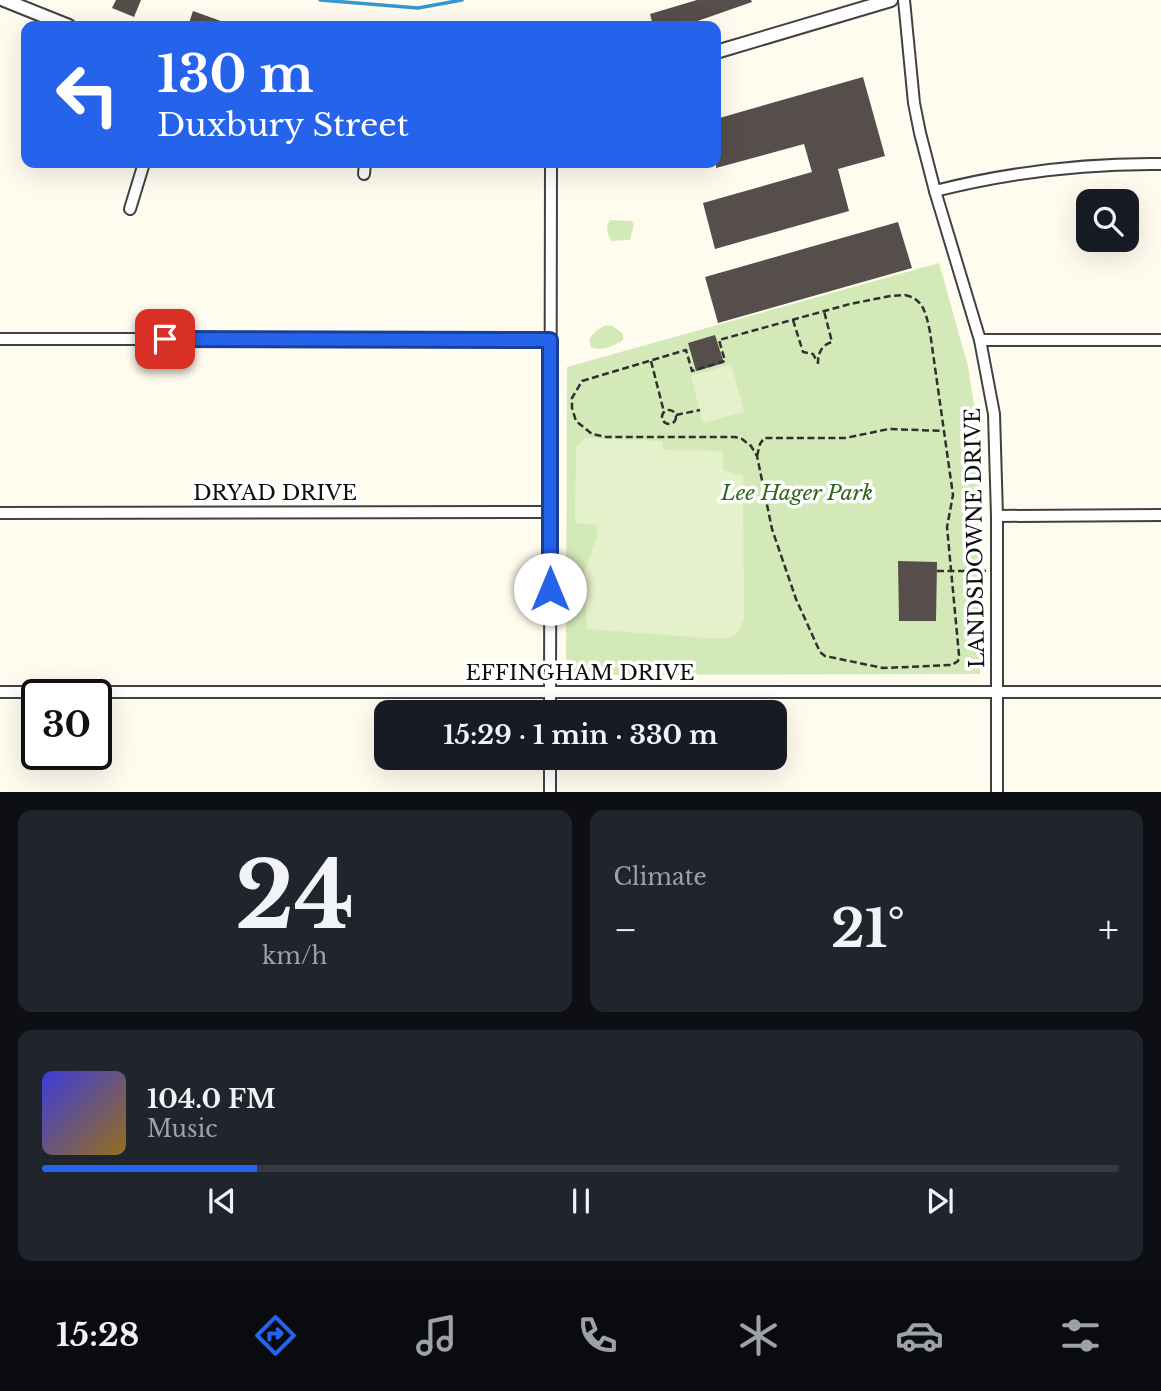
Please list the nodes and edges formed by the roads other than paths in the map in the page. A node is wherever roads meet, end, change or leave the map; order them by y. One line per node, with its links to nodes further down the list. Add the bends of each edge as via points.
1 (4, 0): 4 (street)
2 (891, 0): 5 (street)
3 (904, 0): 9 (street, LANDSDOWNE DRIVE, via 914,103)
4 (56, 21)
5 (721, 51)
6 (1161, 164): 9 (street, via 1075,166 992,177)
7 (142, 168): 10 (street)
8 (551, 168): 12 (street)
9 (935, 191): 13 (street, LANDSDOWNE DRIVE)
10 (130, 209)
11 (0, 339): 12 (street)
12 (550, 340): 15 (street)
13 (980, 340): 14 (street); 18 (street, LANDSDOWNE DRIVE, via 994,414)
14 (1161, 340)
15 (549, 512): 16 (street, DRYAD DRIVE); 20 (street)
16 (0, 513)
17 (1161, 515): 18 (street)
18 (997, 516): 21 (street, LANDSDOWNE DRIVE)
19 (0, 692): 20 (street, EFFINGHAM DRIVE)
20 (550, 692): 21 (street, EFFINGHAM DRIVE); 23 (street)
21 (997, 692): 22 (street, EFFINGHAM DRIVE); 26 (street, LANDSDOWNE DRIVE)
22 (1161, 692)
23 (550, 700)
24 (550, 770): 25 (street)
25 (550, 792)
26 (997, 792)

